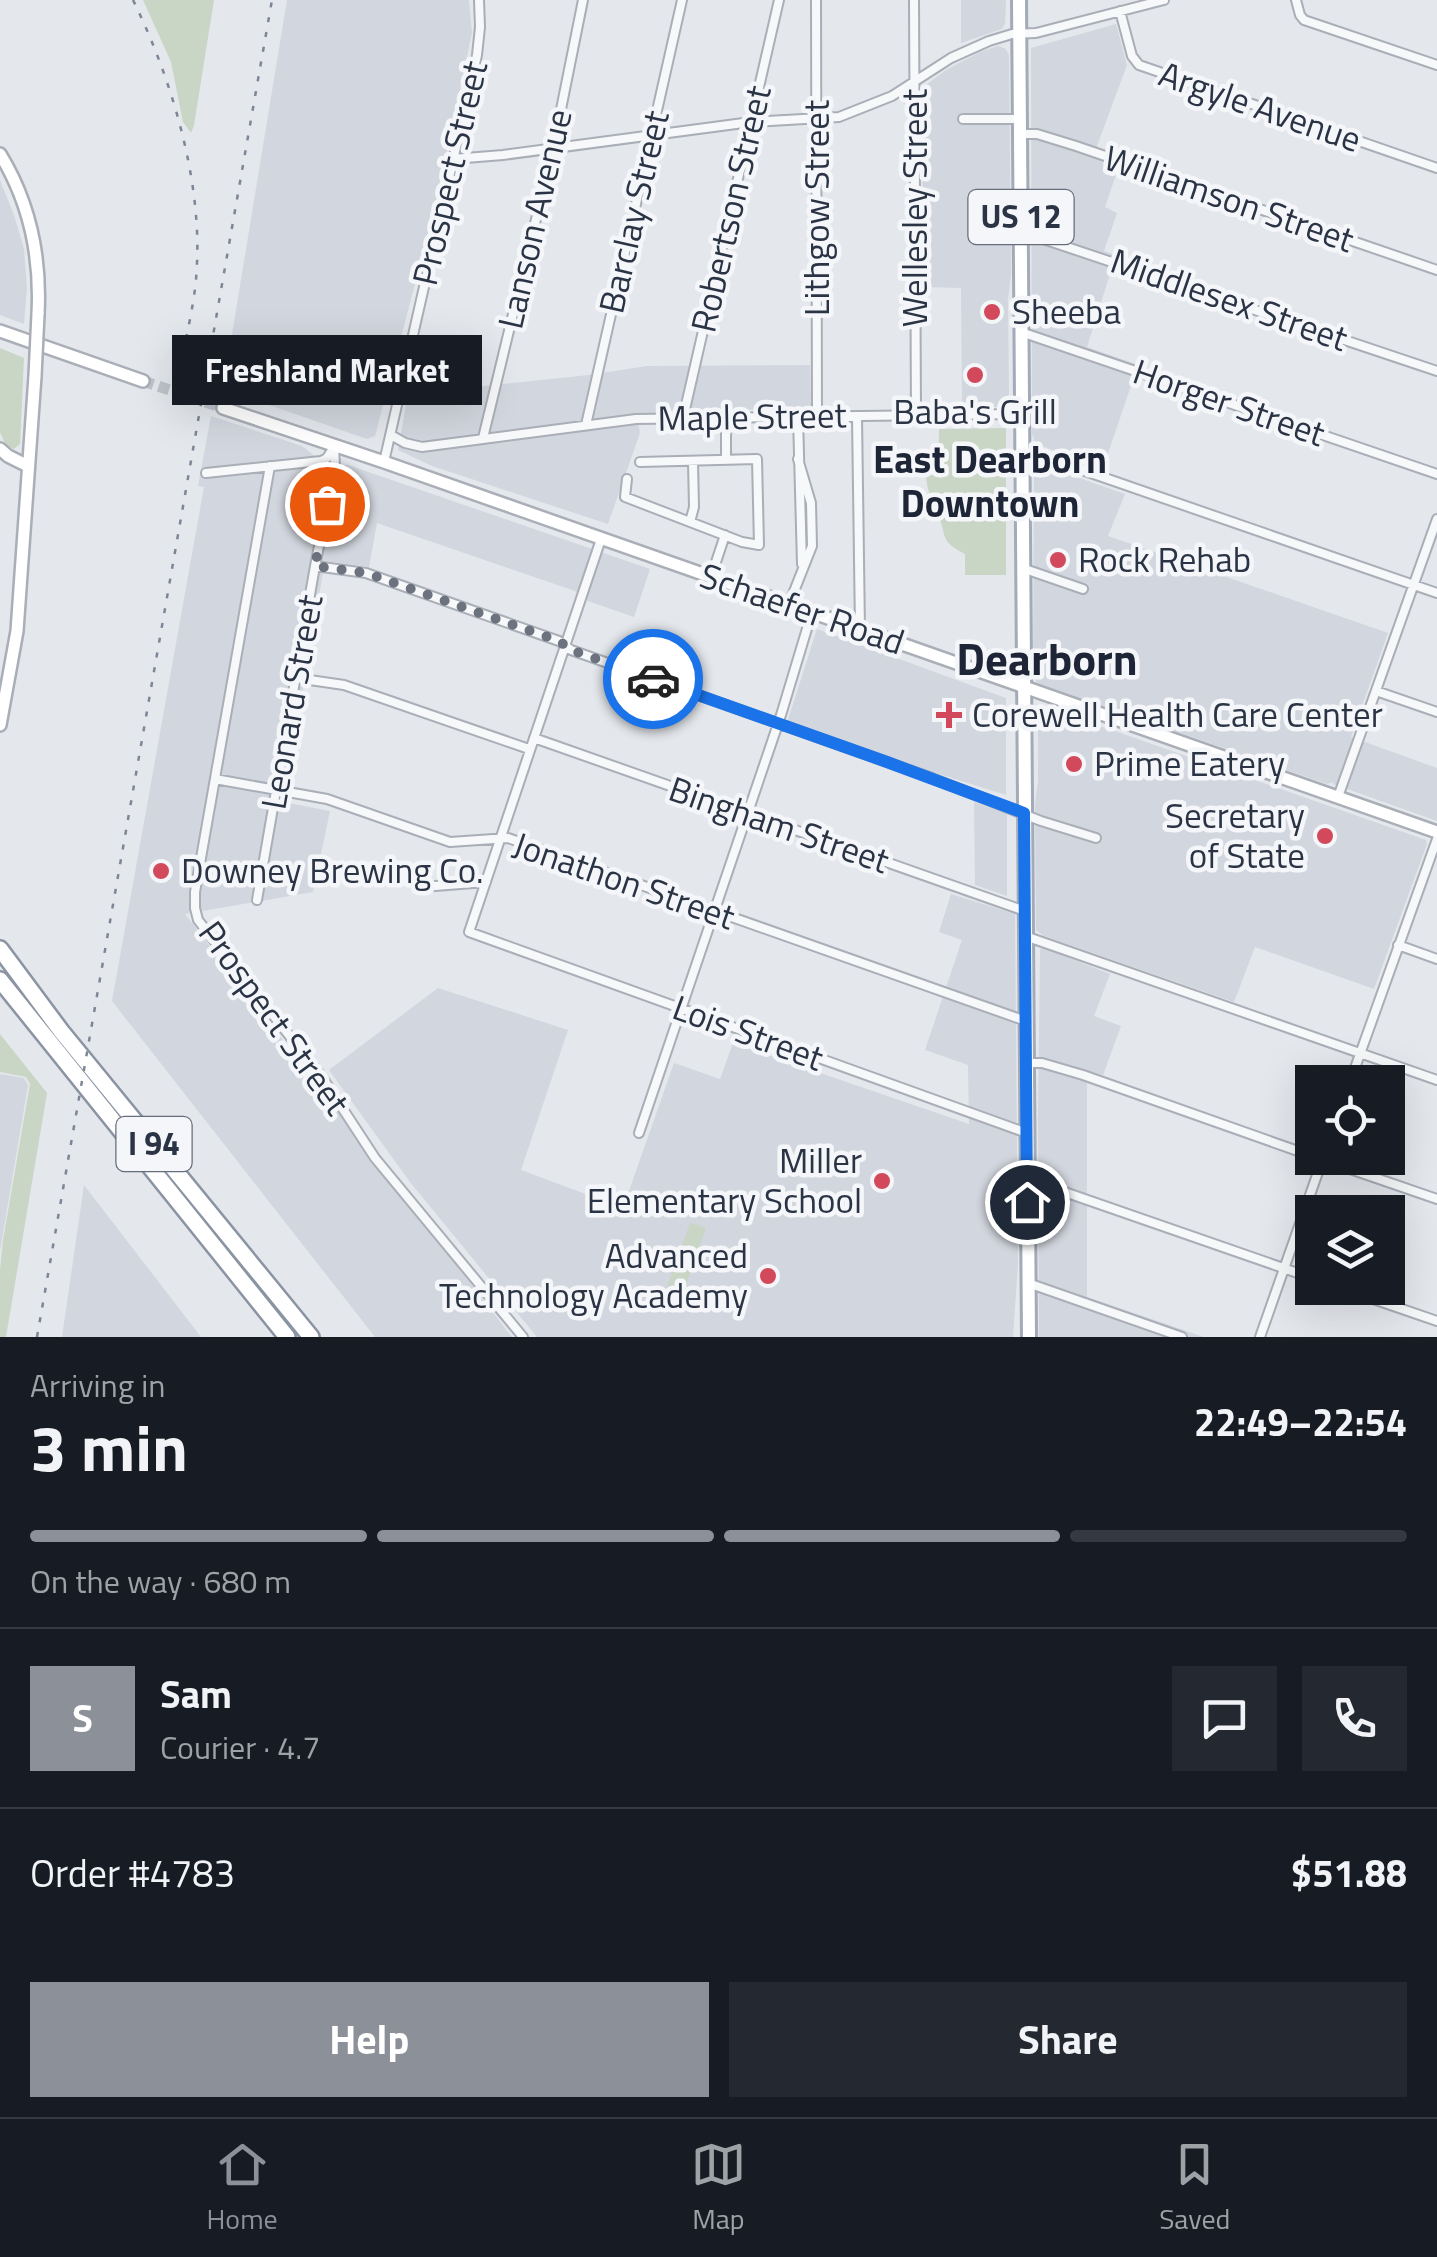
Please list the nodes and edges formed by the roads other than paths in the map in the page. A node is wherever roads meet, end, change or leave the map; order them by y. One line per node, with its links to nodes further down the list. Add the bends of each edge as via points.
1 (479, 0): 22 (street, Prospect Street, via 480,41)
2 (583, 0): 20 (street, Lanson Avenue)
3 (682, 0): 19 (street, Barclay Street)
4 (779, 0): 17 (street, Robertson Street)
5 (816, 0): 15 (street, Lithgow Street)
6 (914, 0): 13 (street, Wellesley Street)
7 (1019, 0): 11 (main road, US 12)
8 (1164, 0): 10 (street)
9 (1296, 0): 12 (street, via 1304,20)
10 (1120, 10): 11 (street); 23 (street, Argyle Avenue, via 1139,65)
11 (1019, 33): 13 (street, via 975,46); 14 (main road, US 12)
12 (1437, 66)
13 (915, 81): 15 (street, via 879,102); 32 (street, Wellesley Street)
14 (1020, 119): 16 (street); 18 (main road, US 12)
15 (816, 120): 17 (street); 33 (street, Lithgow Street)
16 (963, 120)
17 (751, 122): 19 (street); 36 (street, Robertson Street)
18 (1020, 134): 24 (main road, US 12); 25 (street, Williamson Street, via 1076,146)
19 (651, 135): 20 (street); 38 (street, Barclay Street)
20 (553, 148): 22 (street); 40 (street, Lanson Avenue)
21 (0, 154): 48 (main road, bridge, via 18,188 38,271)
22 (453, 159): 39 (street, Prospect Street)
23 (1437, 168)
24 (1020, 229): 27 (main road, US 12); 28 (street, Middlesex Street)
25 (1437, 270)
26 (0, 330): 29 (main road)
27 (1021, 332): 31 (main road, US 12); 51 (street, Horger Street)
28 (1437, 371)
29 (143, 380)
30 (223, 408): 41 (main road, Schaefer Road)
31 (1022, 414): 32 (street, Maple Street); 43 (main road, US 12)
32 (916, 415): 34 (street, Maple Street)
33 (817, 416): 34 (street, Maple Street); 35 (street, Maple Street)
34 (857, 416): 65 (street)
35 (798, 417): 37 (street, Maple Street); 63 (street, via 802,568)
36 (683, 418): 37 (street, Maple Street); 38 (street, Maple Street)
37 (726, 418): 44 (street)
38 (586, 425): 40 (street, Maple Street)
39 (391, 435): 40 (street, Maple Street, via 422,446); 45 (street, Prospect Street)
40 (483, 438)
41 (334, 446): 45 (main road, Schaefer Road); 49 (street, via 321,461); 57 (street, Leonard Street, via 336,467)
42 (0, 449): 48 (main road)
43 (1022, 454): 58 (main road, US 12); 60 (street)
44 (726, 460): 47 (street); 55 (street, via 757,459 759,545)
45 (384, 462): 56 (main road, Schaefer Road)
46 (640, 462): 47 (street)
47 (693, 462): 54 (street)
48 (28, 466): 72 (main road, via 18,624)
49 (270, 466): 50 (street); 75 (street, Prospect Street)
50 (206, 474)
51 (1437, 474)
52 (627, 479): 54 (street, via 624,497)
53 (1437, 519): 60 (street)
54 (690, 522): 55 (street)
55 (725, 535): 59 (street)
56 (601, 538): 59 (main road, Schaefer Road); 66 (street)
57 (315, 566): 66 (street, via 366,573); 67 (street, Leonard Street)
58 (1022, 568): 61 (street); 68 (main road, US 12)
59 (710, 577): 63 (main road, Schaefer Road)
60 (1414, 585): 62 (street); 69 (street)
61 (1083, 589)
62 (1437, 593)
63 (788, 604): 64 (main road, Schaefer Road)
64 (812, 612): 65 (main road, Schaefer Road); 71 (street)
65 (860, 630): 68 (main road, Schaefer Road)
66 (564, 645): 71 (street); 73 (street)
67 (296, 678): 74 (street, via 344,684); 76 (street, Leonard Street)
68 (1023, 688): 77 (main road, Schaefer Road); 78 (main road, US 12)
69 (1376, 691): 70 (street); 77 (street)
70 (1437, 712)
71 (778, 723): 78 (street); 79 (street)
72 (0, 725)
73 (534, 738): 74 (street); 79 (street, Bingham Street)
74 (529, 749): 81 (street)
75 (215, 779): 76 (street, Jonathon Street); 113 (street, Prospect Street, via 195,892 198,919 322,1077 376,1158)
76 (276, 790): 81 (street, Jonathon Street, via 327,799 450,842); 85 (street, Leonard Street)
77 (1338, 796): 80 (main road, Schaefer Road)
78 (1024, 813): 82 (street); 86 (main road, US 12)
79 (747, 814): 86 (street, Bingham Street); 87 (street)
80 (1437, 835): 89 (street)
81 (502, 837): 83 (street); 87 (street, Jonathon Street)
82 (1096, 838)
83 (486, 882): 84 (street); 93 (street, Lois Street, via 469,932)
84 (435, 886)
85 (257, 900)
86 (1025, 911): 88 (main road, US 12)
87 (714, 912): 93 (street); 94 (street, Jonathon Street)
88 (1025, 936): 94 (main road, US 12); 95 (street)
89 (1398, 945): 91 (street); 95 (street)
90 (0, 949): 112 (highway, I 94, via 60,1032)
91 (1437, 958)
92 (0, 980): 111 (highway, I 94)
93 (681, 1009): 99 (street); 100 (street, Lois Street)
94 (1026, 1021): 96 (main road, US 12)
95 (1360, 1053): 97 (street); 98 (street)
96 (1026, 1062): 100 (main road, US 12); 101 (street, via 1083,1075)
97 (1356, 1065)
98 (1437, 1080)
99 (639, 1133)
100 (1027, 1133): 104 (main road, US 12)
101 (1295, 1150)
102 (1314, 1175): 106 (street)
103 (1367, 1175): 105 (street)
104 (1027, 1178): 106 (street); 108 (main road, US 12)
105 (1437, 1200)
106 (1285, 1268): 107 (street); 116 (street)
107 (1295, 1272)
108 (1028, 1284): 114 (main road, US 12); 115 (street)
109 (1390, 1305): 110 (street)
110 (1437, 1321)
111 (287, 1337)
112 (311, 1337)
113 (522, 1337)
114 (1029, 1337)
115 (1182, 1337)
116 (1260, 1337)

